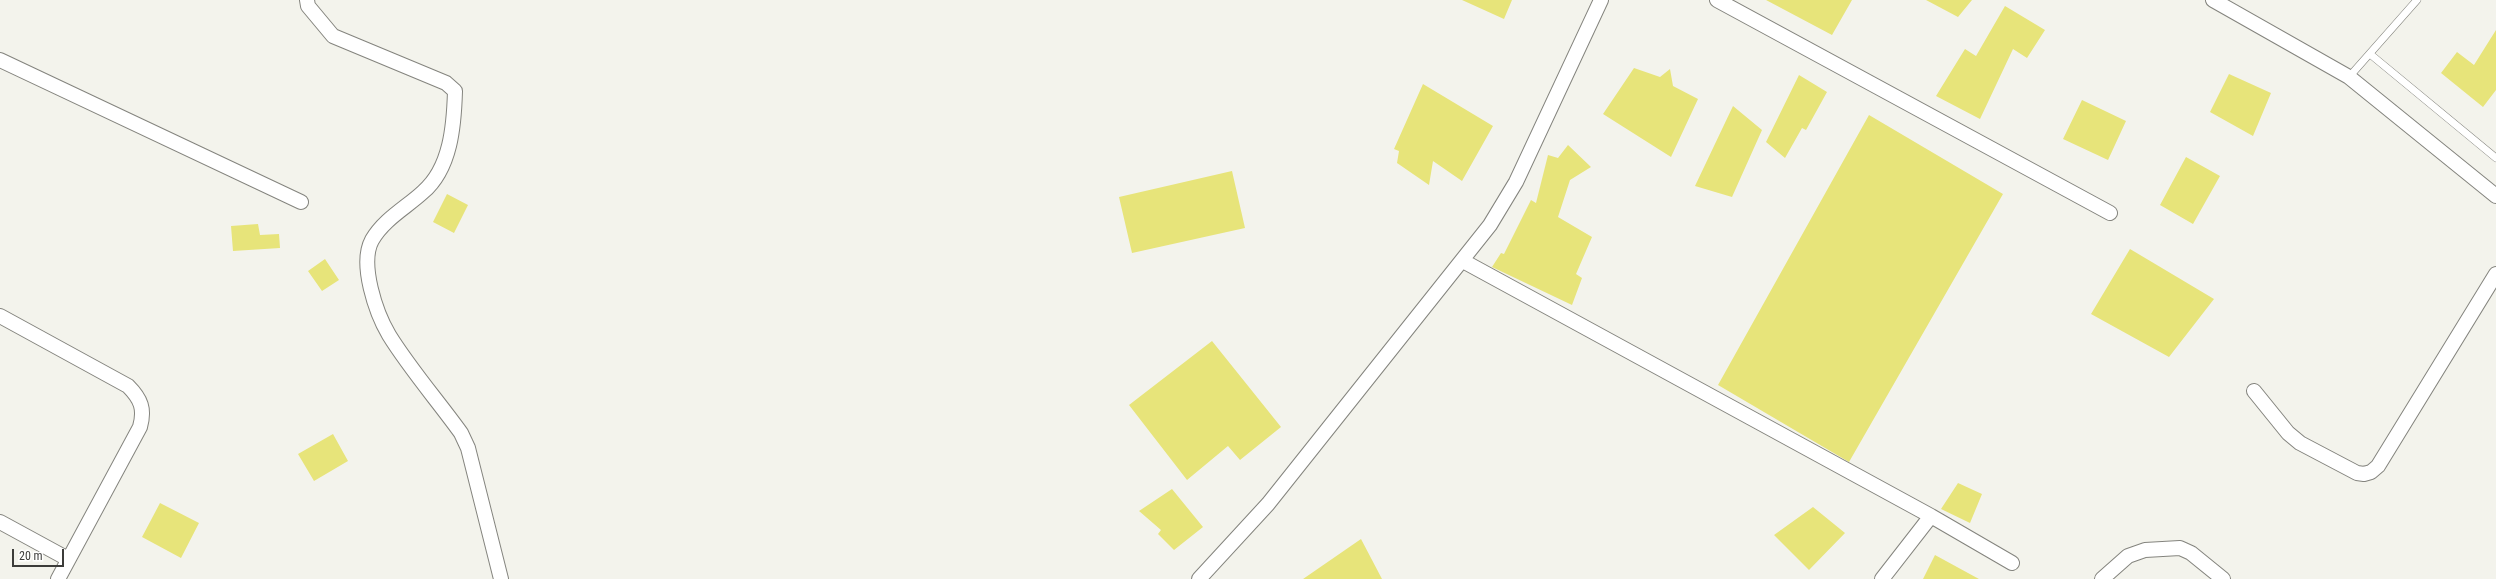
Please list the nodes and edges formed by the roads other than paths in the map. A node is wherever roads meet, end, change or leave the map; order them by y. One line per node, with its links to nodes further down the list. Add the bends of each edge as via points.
1 (307, 0): 22 (street, via 308,6 333,36 446,83 455,91 451,138 441,169 424,192 383,226 372,240 366,260 368,278 390,336 462,433)
2 (1601, 0): 13 (street, via 1516,182 1490,225)
3 (1717, 0): 12 (street)
4 (2213, 0): 8 (street)
5 (2418, 0): 6 (lane)
6 (2370, 54): 8 (lane); 9 (lane)
7 (0, 60): 11 (street)
8 (2350, 77): 10 (street)
9 (2496, 158)
10 (2496, 196)
11 (301, 202)
12 (2110, 213)
13 (1462, 261): 17 (street); 23 (street, via 1268,504)
14 (2496, 274): 16 (street, via 2378,466 2371,472 2364,474 2350,470 2293,438)
15 (0, 316): 19 (street, via 128,386 142,404 140,427)
16 (2254, 391)
17 (1931, 516): 20 (street); 24 (street)
18 (0, 522): 19 (street)
19 (68, 559): 21 (street)
20 (2012, 563)
21 (58, 579)
22 (501, 579)
23 (1199, 579)
24 (1882, 579)
25 (2102, 579): 26 (street, via 2128,556 2145,550 2166,548 2180,548 2191,553)
26 (2223, 579)

